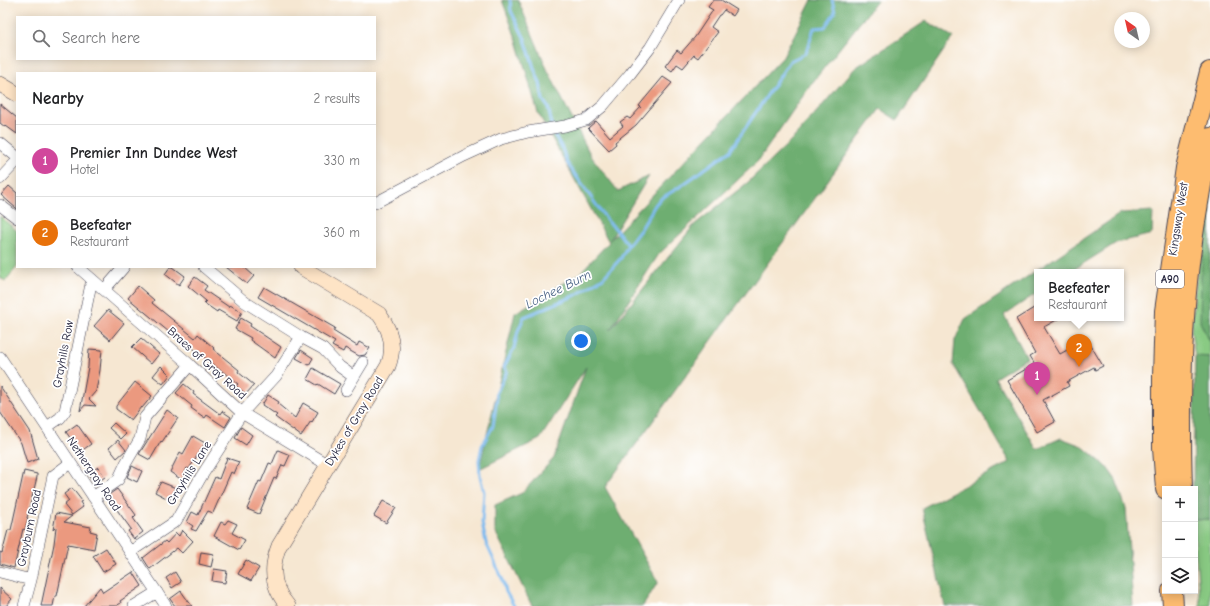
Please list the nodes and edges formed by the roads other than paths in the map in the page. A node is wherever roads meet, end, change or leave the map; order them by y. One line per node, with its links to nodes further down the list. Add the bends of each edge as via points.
1 (679, 0): 10 (street, via 650,48 603,106 586,120 501,139)
2 (1210, 72): 29 (highway, Kingsway West / A90, via 1186,168 1165,312 1163,376)
3 (0, 84): 4 (street)
4 (16, 93)
5 (1210, 138): 30 (highway, Kingsway West / A90, via 1187,280 1180,406)
6 (0, 143): 7 (street)
7 (16, 156)
8 (16, 162): 9 (street)
9 (0, 179)
10 (376, 202)
11 (0, 205): 12 (street)
12 (16, 217)
13 (79, 268): 17 (street, Braes of Gray Road)
14 (123, 268): 18 (street)
15 (205, 268): 19 (street, via 245,302)
16 (303, 268): 28 (street, Dykes of Gray Road, via 379,314 386,323 392,344 388,366)
17 (92, 279): 18 (street, Braes of Gray Road); 26 (street, Grayhills Row, via 65,411)
18 (104, 290): 22 (street, Braes of Gray Road)
19 (301, 337): 23 (street, via 322,349 340,367); 25 (street, Grayhills Lane, via 276,376)
20 (0, 356): 26 (street, Nethergray Road)
21 (363, 362): 23 (street)
22 (190, 365): 25 (street, Braes of Gray Road); 31 (street, via 145,417 140,439 118,480)
23 (354, 376): 24 (street)
24 (346, 390)
25 (242, 413): 28 (street, Braes of Gray Road); 32 (street, Grayhills Lane, via 176,521)
26 (47, 427): 27 (street, Nethergray Road)
27 (70, 462): 31 (street, Nethergray Road); 34 (street, Grayburn Road, via 53,476)
28 (328, 465): 41 (street, Dykes of Gray Road, via 276,554 274,577 277,589)
29 (1166, 486)
30 (1182, 486)
31 (93, 497): 32 (street, Nethergray Road)
32 (130, 552): 35 (street, Nethergray Road)
33 (0, 572): 34 (street)
34 (31, 580): 38 (street, Grayburn Road)
35 (157, 592): 39 (street); 40 (street, Nethergray Road)
36 (1172, 594): 42 (highway)
37 (1186, 594): 43 (highway)
38 (24, 606)
39 (134, 606)
40 (166, 606)
41 (288, 606)
42 (1173, 606)
43 (1187, 606)

